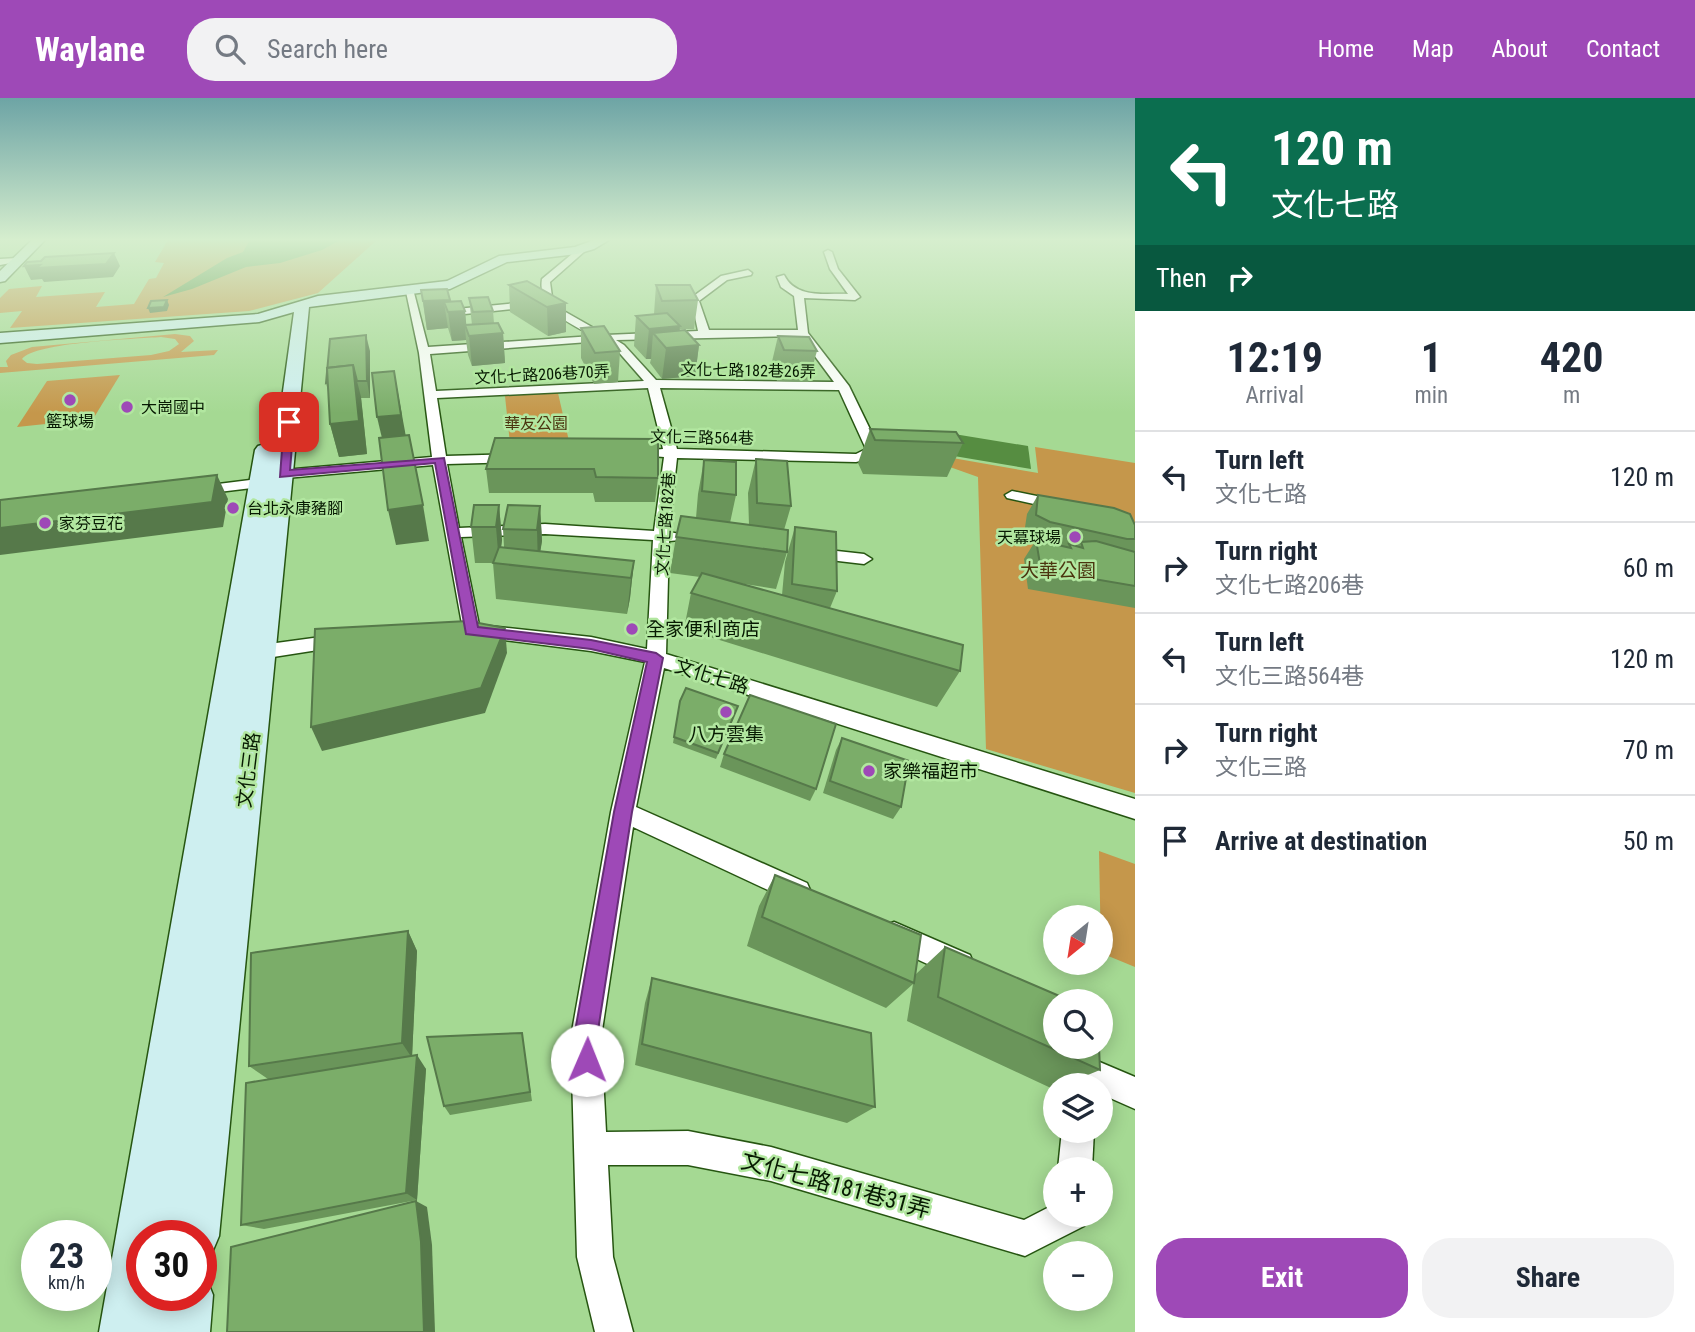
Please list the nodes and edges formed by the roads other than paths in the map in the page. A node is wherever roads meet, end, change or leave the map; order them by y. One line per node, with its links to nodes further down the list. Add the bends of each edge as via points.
1 (353, 298): 7 (street)
2 (411, 298): 8 (street)
3 (548, 298): 6 (street)
4 (697, 298): 10 (street, via 694,300)
5 (799, 298): 11 (street)
6 (549, 302): 8 (street); 12 (street, 文化七路182巷, via 574,322)
7 (292, 307): 9 (street); 13 (street, via 259,318); 22 (street, 文化三路); 23 (street, 文化三路)
8 (417, 316): 14 (street)
9 (0, 332)
10 (704, 332): 11 (street); 12 (street)
11 (803, 333): 16 (street)
12 (604, 336): 14 (street); 15 (street, 文化七路182巷)
13 (0, 338)
14 (423, 351): 17 (street)
15 (653, 384): 16 (street, 文化七路182巷26弄); 17 (street, 文化七路206巷70弄); 19 (street, 文化七路182巷)
16 (843, 386): 19 (street, 文化三路564巷, via 873,450 867,455)
17 (432, 395): 21 (street)
18 (644, 453): 19 (street, 文化三路564巷)
19 (671, 453): 28 (street, 文化七路182巷)
20 (535, 457): 21 (street)
21 (440, 460): 22 (street); 27 (street)
22 (284, 474): 23 (street); 35 (street, 文化三路)
23 (261, 483): 24 (street); 35 (street, 文化三路)
24 (178, 493)
25 (1012, 495): 26 (street)
26 (1080, 509)
27 (452, 533): 28 (street, via 545,529); 32 (street)
28 (661, 536): 29 (street); 36 (street, 文化七路182巷)
29 (688, 539)
30 (796, 551): 31 (street)
31 (864, 559)
32 (471, 631): 33 (street, 文化七路); 36 (street, 文化七路)
33 (449, 632)
34 (362, 638): 35 (street)
35 (248, 654): 45 (street, 文化三路); 46 (street, 文化三路)
36 (656, 658): 37 (street, 文化七路); 38 (street, 文化七路182巷)
37 (1135, 809)
38 (623, 812): 39 (street); 44 (street, 文化七路182巷, via 586,1037)
39 (825, 904)
40 (876, 927): 41 (street)
41 (976, 973)
42 (1079, 1067): 43 (street)
43 (1135, 1093)
44 (592, 1149): 47 (street, 文化七路181巷31弄, via 688,1148 771,1164 1025,1238); 52 (street, 文化七路182巷, via 595,1257)
45 (146, 1220)
46 (194, 1220)
47 (1047, 1227)
48 (131, 1311): 50 (street)
49 (183, 1311): 51 (street)
50 (128, 1332)
51 (181, 1332)
52 (614, 1332)

